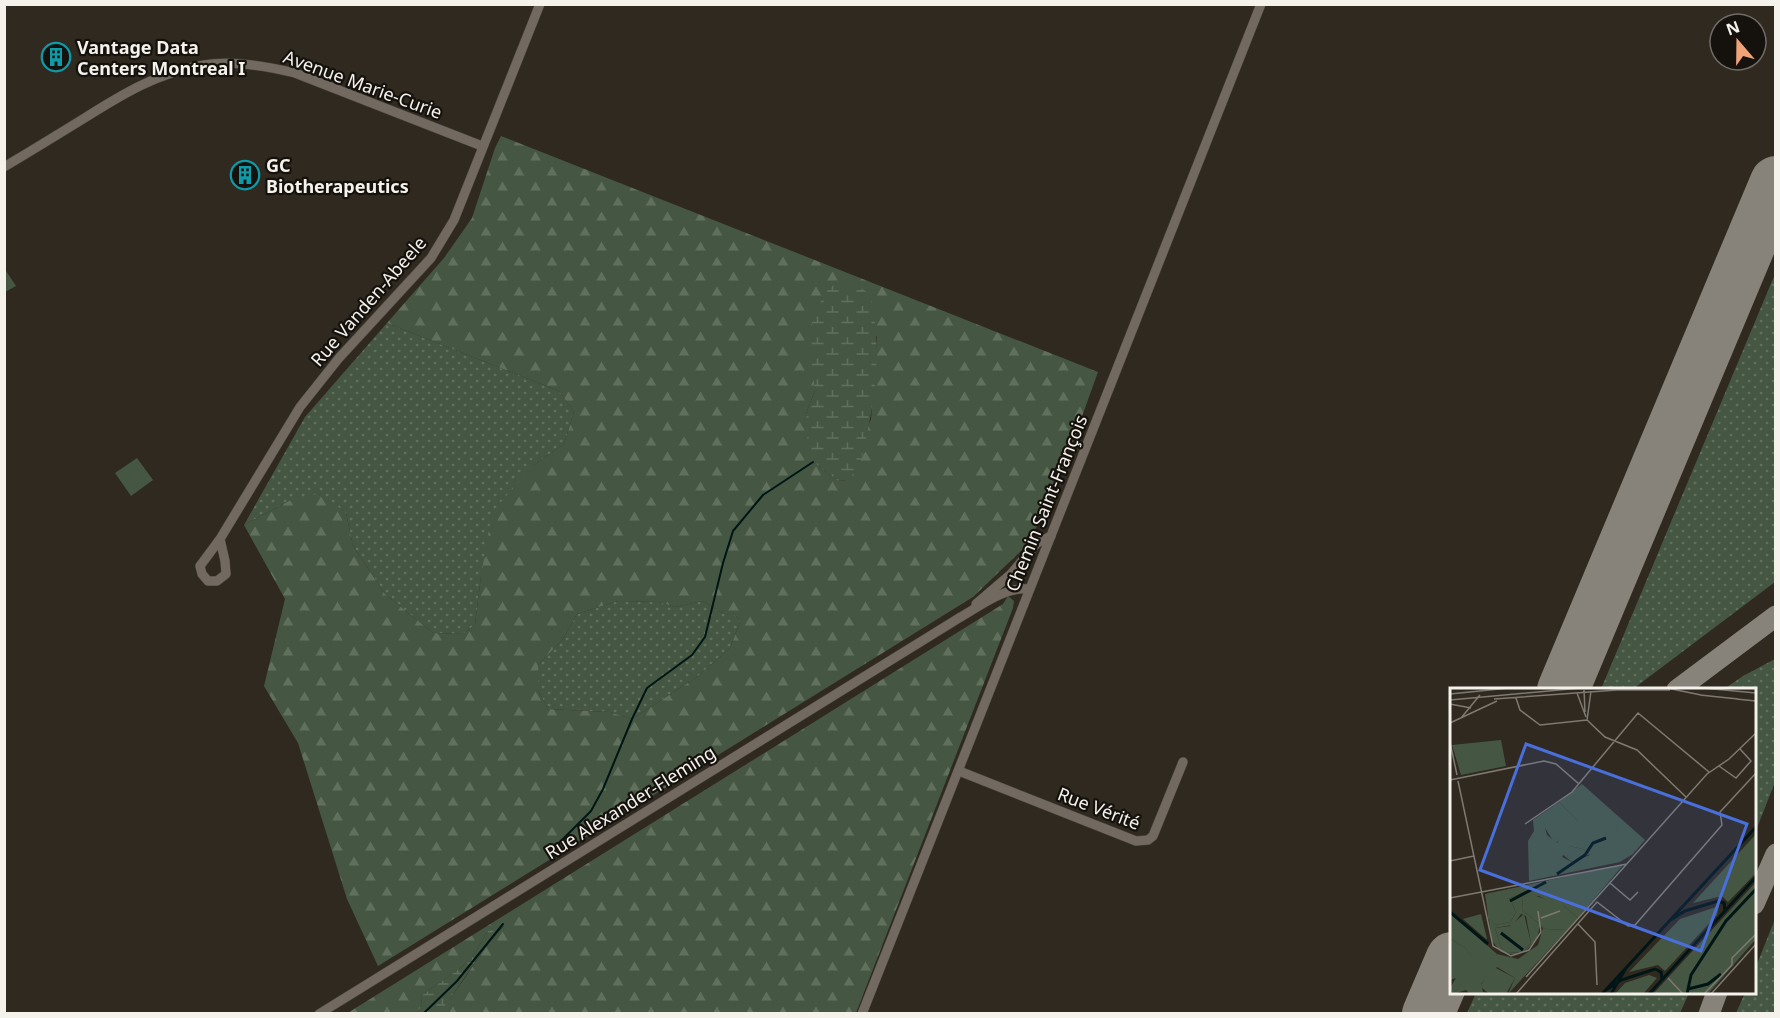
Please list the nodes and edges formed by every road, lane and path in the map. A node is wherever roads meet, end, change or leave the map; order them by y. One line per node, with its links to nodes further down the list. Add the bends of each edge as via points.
1 (540, 4): 3 (street, Rue Vanden-Abeele)
2 (1261, 4): 5 (street, Chemin Saint-François)
3 (482, 146): 4 (street, Avenue Marie-Curie, via 294,73 262,65 206,64 175,71 126,92); 6 (street, Rue Vanden-Abeele, via 454,220 431,258 339,358 300,407)
4 (4, 167)
5 (1051, 536): 7 (street, Chemin Saint-François); 8 (street, Rue Alexander-Fleming, via 1037,543 1011,574)
6 (220, 539): 6 (street, Rue Vanden-Abeele, via 200,566 208,581 226,574)
7 (1029, 589): 8 (street, Rue Alexander-Fleming, via 1004,593); 10 (street, Chemin Saint-François)
8 (959, 618): 11 (street, Rue Alexander-Fleming)
9 (1183, 762): 10 (street, Rue Vérité, via 1153,836 1142,842)
10 (959, 771): 12 (street, Chemin Saint-François)
11 (319, 1014)
12 (862, 1014)

